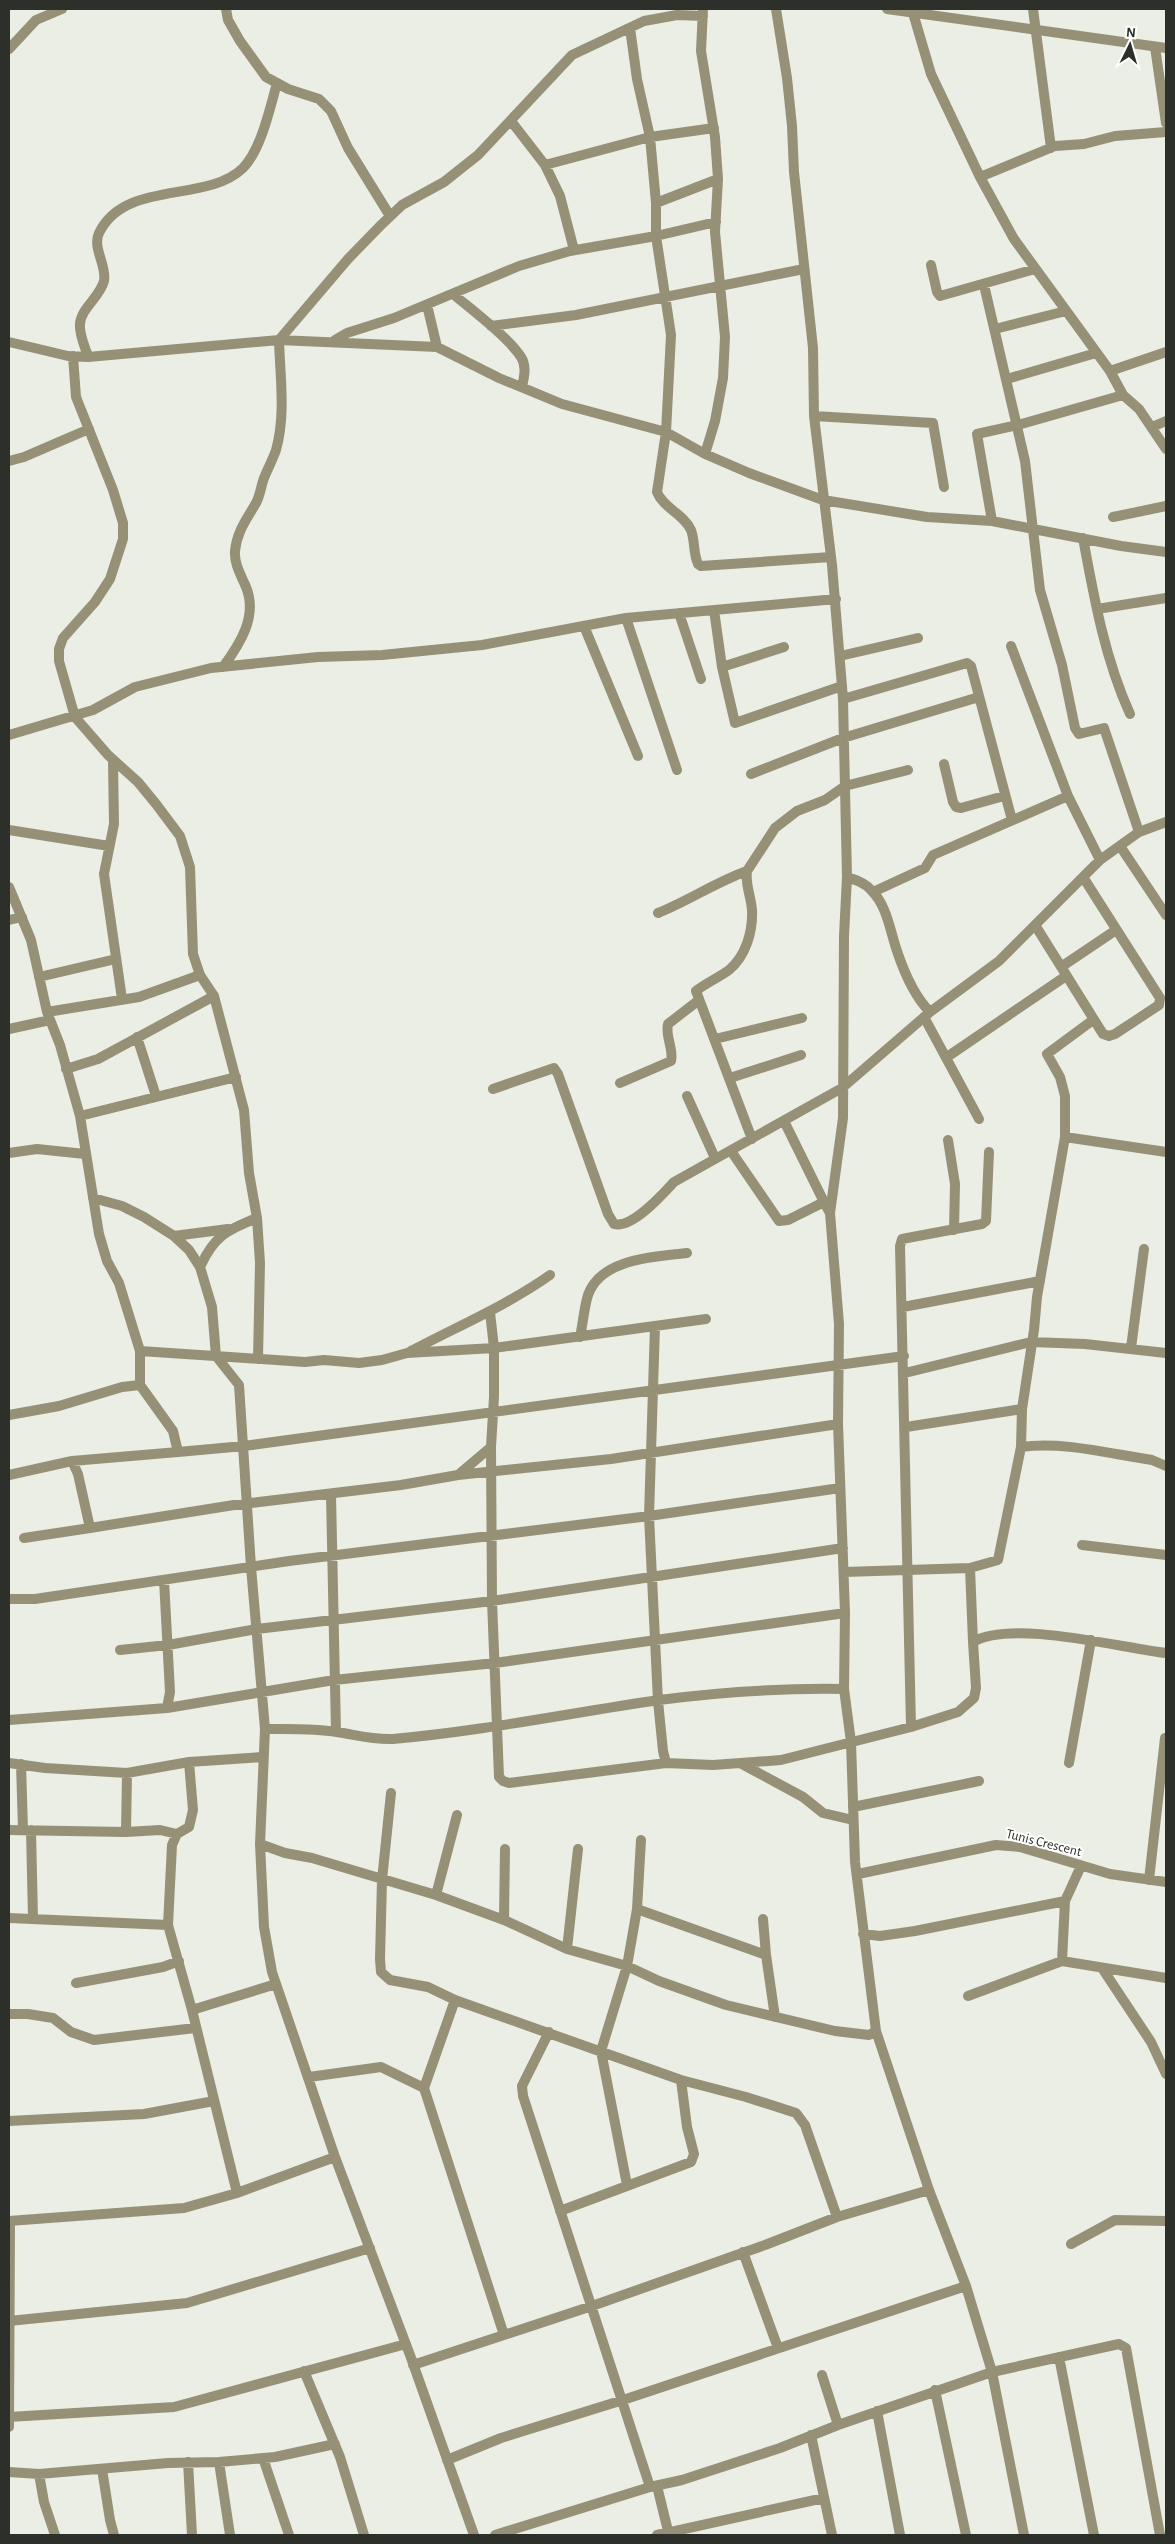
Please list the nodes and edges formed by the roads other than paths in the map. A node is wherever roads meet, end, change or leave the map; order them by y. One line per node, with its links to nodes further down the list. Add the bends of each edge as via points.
1 (62, 9): 12 (street, via 36,20)
2 (226, 9): 13 (street, via 228,20 250,56 266,77)
3 (776, 9): 29 (street, via 787,78)
4 (887, 9): 7 (street)
5 (1033, 9): 9 (street)
6 (703, 12): 8 (street, via 644,21); 16 (street, via 701,52)
7 (913, 14): 9 (street); 21 (street, via 931,74)
8 (630, 28): 14 (street, via 572,55); 18 (street)
9 (1034, 31): 10 (street); 19 (street)
10 (1155, 47): 11 (street); 15 (street)
11 (1166, 48)
12 (9, 49)
13 (277, 83): 24 (street, via 319,98 331,111 348,148); 46 (street, via 256,148 244,167 224,182 140,200 114,215 104,225 98,235 97,246 104,280 80,323)
14 (511, 121): 20 (street); 24 (street, via 478,155 444,182 402,205)
15 (1166, 123)
16 (714, 128): 18 (street); 22 (street)
17 (1166, 132): 19 (street, via 1116,136)
18 (650, 137): 20 (street); 23 (street)
19 (1051, 148): 21 (street)
20 (545, 165): 27 (street, via 560,196)
21 (980, 177): 30 (street, via 1014,239)
22 (718, 179): 23 (street); 25 (street)
23 (656, 204): 26 (street)
24 (390, 216): 39 (street)
25 (716, 222): 26 (street); 32 (street)
26 (656, 236): 27 (street); 34 (street)
27 (574, 250): 33 (street, via 518,266)
28 (931, 265): 31 (street, via 940,296)
29 (804, 269): 32 (street); 51 (street, via 813,348)
30 (1035, 269): 31 (street); 36 (street)
31 (984, 285): 38 (street)
32 (720, 288): 34 (street); 58 (street, via 725,337 723,378)
33 (453, 294): 35 (street); 37 (street)
34 (666, 296): 37 (street, via 576,315); 56 (street, via 671,335)
35 (427, 305): 40 (street, via 347,333); 42 (street)
36 (1066, 311): 38 (street); 44 (street)
37 (491, 326): 49 (street, via 522,357 525,374)
38 (995, 329): 48 (street)
39 (278, 340): 40 (street); 46 (street); 80 (street, via 281,427 276,451 257,502 244,520 238,536 235,552 237,569 250,605 240,643)
40 (334, 341): 42 (street)
41 (9, 342): 45 (street)
42 (437, 347): 49 (street)
43 (1166, 352): 47 (street)
44 (1096, 353): 47 (street); 48 (street)
45 (73, 356): 46 (street); 55 (street, via 76,397)
46 (88, 357)
47 (1110, 371): 50 (street)
48 (1007, 378): 53 (street)
49 (522, 387): 56 (street, via 562,404)
50 (1123, 395): 53 (street); 54 (street)
51 (814, 416): 60 (street, via 933,423); 61 (street)
52 (1166, 420): 54 (street)
53 (1018, 425): 64 (street, via 977,434); 65 (street, via 1026,461)
54 (1152, 427): 57 (street)
55 (89, 429): 59 (street); 87 (street, via 113,490 123,523 123,539 110,579 96,602 63,638 59,649)
56 (666, 432): 58 (street); 68 (street, via 657,492 660,502 690,529 698,564)
57 (1166, 449)
58 (705, 454): 61 (street)
59 (9, 461)
60 (944, 487)
61 (823, 500): 64 (street, via 927,517); 68 (street)
62 (1166, 506): 63 (street)
63 (1113, 517)
64 (992, 521): 65 (street)
65 (1032, 528): 66 (street); 102 (street, via 1040,590 1062,665 1077,733 1104,728)
66 (1083, 538): 67 (street); 71 (street)
67 (1166, 552)
68 (831, 557): 70 (street)
69 (1166, 598): 71 (street)
70 (836, 600): 72 (street); 79 (street)
71 (1097, 609): 86 (street, via 1115,682)
72 (714, 610): 73 (street); 81 (street)
73 (679, 613): 74 (street); 82 (street)
74 (626, 618): 75 (street); 93 (street)
75 (584, 626): 80 (street, via 482,645 318,656); 90 (street)
76 (918, 638): 79 (street)
77 (1011, 646): 98 (street)
78 (784, 647): 81 (street)
79 (840, 656): 83 (street)
80 (223, 667): 87 (street, via 135,687)
81 (722, 667): 83 (street, via 735,723)
82 (701, 679)
83 (842, 686): 85 (street)
84 (979, 697): 85 (street, via 971,666 967,663); 89 (street); 97 (street)
85 (843, 699): 89 (street)
86 (1130, 714)
87 (75, 716): 88 (street); 91 (street)
88 (9, 735)
89 (843, 738): 95 (street); 96 (street)
90 (638, 756)
91 (113, 760): 103 (street, via 114,824); 119 (street, via 138,782 180,836 190,867 193,954)
92 (944, 764): 97 (street, via 956,807)
93 (677, 770)
94 (908, 770): 96 (street)
95 (751, 774)
96 (845, 786): 106 (street, via 825,800 797,811 775,828); 107 (street)
97 (1004, 796): 99 (street)
98 (1068, 796): 99 (street); 105 (street)
99 (1012, 820): 110 (street, via 933,855 925,868)
100 (1166, 822): 102 (street)
101 (9, 830): 103 (street)
102 (1139, 832): 104 (street)
103 (110, 846): 117 (street, via 104,874)
104 (1120, 846): 105 (street); 112 (street)
105 (1100, 860): 108 (street)
106 (747, 871): 111 (street); 123 (street, via 752,909 750,938 730,969 696,991)
107 (847, 877): 110 (street, via 866,885); 137 (street)
108 (1082, 877): 115 (street); 116 (street)
109 (9, 887): 113 (street)
110 (873, 892): 124 (street)
111 (658, 913)
112 (1166, 915)
113 (22, 917): 114 (street); 120 (street)
114 (9, 920)
115 (1035, 925): 118 (street); 124 (street, via 999,961)
116 (1116, 930): 118 (street); 127 (street, via 1160,998 1159,1005 1109,1036 1103,1034)
117 (116, 959): 120 (street); 122 (street)
118 (1063, 972): 127 (street); 132 (street)
119 (200, 975): 121 (street); 122 (street, via 139,997)
120 (39, 977): 125 (street)
121 (214, 996): 129 (street); 134 (street)
122 (122, 999): 125 (street)
123 (699, 1000): 130 (street); 136 (street, via 668,1024 666,1031 671,1061)
124 (927, 1015): 132 (street); 137 (street)
125 (48, 1016): 128 (street); 133 (street)
126 (802, 1018): 130 (street)
127 (1093, 1020): 144 (street, via 1047,1054 1060,1077 1065,1096)
128 (9, 1029)
129 (137, 1037): 133 (street, via 98,1059); 139 (street)
130 (715, 1040): 135 (street)
131 (801, 1055): 135 (street)
132 (947, 1057): 142 (street)
133 (66, 1069): 141 (street)
134 (236, 1077): 139 (street); 156 (street, via 244,1110 249,1173)
135 (730, 1078): 145 (street)
136 (620, 1083)
137 (842, 1088): 143 (street); 155 (street, via 843,1118)
138 (492, 1089): 152 (street, via 554,1068 614,1224 628,1223 674,1182)
139 (156, 1096): 141 (street)
140 (687, 1096): 152 (street)
141 (80, 1116): 151 (street)
142 (979, 1119)
143 (784, 1121): 145 (street); 154 (street)
144 (1065, 1137): 149 (street); 164 (street)
145 (752, 1139): 147 (street)
146 (948, 1140): 158 (street, via 955,1184)
147 (730, 1151): 152 (street); 154 (street, via 780,1221)
148 (989, 1152): 158 (street, via 986,1221)
149 (1166, 1152)
150 (9, 1153): 151 (street, via 37,1148)
151 (85, 1154): 153 (street)
152 (715, 1158)
153 (93, 1198): 159 (street, via 122,1206); 173 (street, via 105,1252 119,1283)
154 (824, 1202): 155 (street)
155 (830, 1213): 179 (street)
156 (257, 1218): 157 (street); 178 (street, via 261,1288)
157 (229, 1229): 159 (street); 162 (street, via 215,1240)
158 (954, 1230): 165 (street, via 902,1240)
159 (174, 1236): 162 (street)
160 (1144, 1249): 172 (street)
161 (687, 1253): 169 (street, via 617,1265 599,1277 589,1293)
162 (200, 1267): 176 (street, via 212,1307)
163 (550, 1275): 166 (street)
164 (1040, 1281): 165 (street); 170 (street)
165 (903, 1307): 177 (street)
166 (490, 1312): 171 (street); 174 (street)
167 (706, 1319): 168 (street)
168 (655, 1326): 169 (street); 182 (street)
169 (580, 1337): 171 (street)
170 (1031, 1342): 172 (street); 180 (street); 183 (street)
171 (494, 1348): 174 (street); 184 (street)
172 (1131, 1348): 175 (street)
173 (140, 1351): 176 (street); 181 (street)
174 (407, 1353): 178 (street, via 359,1363)
175 (1166, 1353)
176 (216, 1356): 178 (street); 188 (street, via 239,1386)
177 (904, 1356): 179 (street); 180 (street)
178 (258, 1359)
179 (839, 1365): 182 (street); 186 (street)
180 (905, 1373): 187 (street)
181 (140, 1385): 185 (street); 191 (street, via 173,1431)
182 (652, 1391): 184 (street); 192 (street)
183 (1022, 1409): 187 (street); 190 (street)
184 (493, 1413): 188 (street); 189 (street)
185 (9, 1416)
186 (838, 1424): 192 (street); 198 (street)
187 (906, 1427): 210 (street)
188 (244, 1446): 191 (street); 200 (street)
189 (491, 1447): 195 (street); 197 (street)
190 (1021, 1447): 194 (street, via 1039,1444 1152,1460); 211 (street, via 998,1560)
191 (178, 1452): 193 (street)
192 (652, 1453): 195 (street); 201 (street)
193 (72, 1461): 196 (street); 202 (street)
194 (1166, 1466)
195 (492, 1472): 197 (street); 203 (street)
196 (9, 1475)
197 (458, 1475): 199 (street)
198 (840, 1488): 201 (street); 206 (street)
199 (331, 1495): 200 (street); 208 (street)
200 (247, 1505): 202 (street); 209 (street)
201 (649, 1516): 203 (street); 213 (street)
202 (90, 1528): 204 (street)
203 (492, 1536): 208 (street); 216 (street)
204 (24, 1538)
205 (1082, 1545): 207 (street)
206 (843, 1548): 212 (street); 213 (street)
207 (1166, 1554)
208 (333, 1556): 209 (street); 218 (street)
209 (251, 1568): 214 (street); 219 (street)
210 (908, 1568): 211 (street); 212 (street); 233 (street)
211 (970, 1568): 222 (street)
212 (844, 1572): 217 (street)
213 (652, 1578): 216 (street); 220 (street)
214 (164, 1580): 215 (street, via 35,1599); 223 (street)
215 (9, 1599)
216 (492, 1601): 218 (street); 226 (street)
217 (845, 1613): 220 (street); 228 (street)
218 (333, 1620): 219 (street); 227 (street)
219 (257, 1629): 223 (street); 229 (street)
220 (655, 1640): 226 (street); 230 (street)
221 (1091, 1640): 222 (street, via 1017,1634 994,1635); 225 (street); 243 (street)
222 (973, 1642): 233 (street, via 974,1698 958,1712)
223 (168, 1645): 224 (street); 231 (street, via 170,1692)
224 (120, 1650)
225 (1166, 1653)
226 (495, 1663): 227 (street); 234 (street)
227 (334, 1680): 229 (street); 235 (street)
228 (844, 1689): 230 (street); 238 (street)
229 (261, 1692): 231 (street); 236 (street)
230 (658, 1700): 234 (street); 242 (street)
231 (167, 1708): 232 (street)
232 (9, 1720)
233 (911, 1727): 238 (street)
234 (497, 1728): 235 (street, via 391,1739); 242 (street, via 498,1777 509,1783)
235 (336, 1732): 236 (street)
236 (265, 1736): 239 (street)
237 (1165, 1738): 263 (street)
238 (851, 1742): 245 (street, via 781,1760); 249 (street)
239 (263, 1757): 241 (street); 257 (street)
240 (9, 1762): 244 (street)
241 (189, 1762): 246 (street); 255 (street, via 193,1810 189,1827)
242 (666, 1763): 245 (street)
243 (1069, 1763)
244 (21, 1764): 246 (street); 253 (street)
245 (742, 1764): 251 (street, via 802,1797 823,1813)
246 (127, 1773): 254 (street)
247 (980, 1781): 249 (street)
248 (391, 1793): 262 (street)
249 (852, 1807): 251 (street)
250 (458, 1815): 265 (street)
251 (853, 1820): 261 (street)
252 (9, 1830): 253 (street)
253 (27, 1830): 254 (street); 269 (street)
254 (126, 1832): 255 (street, via 160,1830)
255 (177, 1834): 272 (street, via 172,1844)
256 (641, 1840): 267 (street)
257 (260, 1844): 262 (street, via 285,1854 312,1858); 282 (street, via 264,1927)
258 (578, 1848): 274 (street)
259 (505, 1849): 271 (street)
260 (1081, 1866): 261 (street, Tunis Crescent, via 1020,1847 996,1845); 263 (street, Tunis Crescent); 266 (street)
261 (858, 1874): 273 (street)
262 (382, 1880): 265 (street); 284 (street, via 381,1972 390,1980 428,1988)
263 (1149, 1880): 264 (street, Tunis Crescent)
264 (1166, 1882)
265 (436, 1895): 271 (street)
266 (1065, 1901): 273 (street, via 915,1931); 277 (street)
267 (636, 1909): 275 (street); 278 (street)
268 (9, 1918): 269 (street)
269 (33, 1919): 272 (street)
270 (763, 1919): 275 (street)
271 (504, 1920): 274 (street)
272 (168, 1925): 276 (street)
273 (864, 1937): 289 (street)
274 (568, 1949): 278 (street)
275 (766, 1955): 287 (street)
276 (179, 1961): 281 (street, via 163,1967); 285 (street)
277 (1062, 1961): 279 (street); 283 (street)
278 (627, 1966): 287 (street, via 726,2005); 291 (street)
279 (1102, 1968): 280 (street); 292 (street, via 1151,2042)
280 (1166, 1978)
281 (76, 1983)
282 (276, 1984): 285 (street); 293 (street)
283 (968, 1996)
284 (455, 2000): 290 (street); 295 (street)
285 (192, 2010): 288 (street)
286 (9, 2014): 288 (street, via 54,2018 71,2032 94,2040)
287 (775, 2017): 289 (street, via 834,2031 869,2035)
288 (195, 2028): 296 (street)
289 (876, 2031): 300 (street)
290 (549, 2032): 291 (street); 302 (street, via 522,2086)
291 (601, 2051): 294 (street); 299 (street)
292 (1166, 2074)
293 (309, 2077): 295 (street, via 381,2067); 298 (street)
294 (681, 2080): 299 (street, via 694,2154 692,2162); 303 (street, via 796,2113 805,2125)
295 (424, 2088): 312 (street)
296 (214, 2101): 297 (street, via 144,2114); 301 (street)
297 (9, 2121)
298 (335, 2157): 301 (street); 307 (street)
299 (627, 2185): 302 (street)
300 (929, 2190): 303 (street); 309 (street)
301 (236, 2193): 304 (street, via 184,2208)
302 (560, 2211): 310 (street)
303 (837, 2217): 308 (street)
304 (9, 2221): 311 (street)
305 (1166, 2221): 306 (street, via 1116,2220)
306 (1071, 2244)
307 (370, 2248): 311 (street, via 187,2303); 313 (street)
308 (743, 2252): 310 (street); 314 (street)
309 (966, 2286): 314 (street); 318 (street)
310 (592, 2306): 312 (street); 321 (street)
311 (9, 2321): 323 (street)
312 (504, 2335): 316 (street)
313 (406, 2344): 316 (street); 317 (street)
314 (778, 2348): 321 (street)
315 (1059, 2356): 318 (street); 350 (street); 351 (street, via 1113,2344 1126,2348)
316 (413, 2365): 328 (street)
317 (304, 2371): 323 (street, via 174,2407); 326 (street)
318 (992, 2372): 320 (street); 349 (street)
319 (822, 2375): 324 (street)
320 (935, 2390): 322 (street); 348 (street)
321 (623, 2400): 328 (street, via 501,2438); 334 (street)
322 (876, 2411): 324 (street); 347 (street)
323 (9, 2420)
324 (838, 2425): 325 (street)
325 (811, 2436): 334 (street); 335 (street)
326 (335, 2444): 327 (street); 342 (street)
327 (263, 2458): 330 (street); 341 (street)
328 (447, 2460): 343 (street)
329 (188, 2462): 330 (street); 331 (street); 339 (street)
330 (219, 2462): 340 (street)
331 (102, 2469): 333 (street); 338 (street)
332 (9, 2472): 333 (street)
333 (39, 2474): 337 (street)
334 (654, 2487): 336 (street); 344 (street)
335 (824, 2498): 336 (street); 346 (street)
336 (669, 2534): 345 (street)
337 (55, 2535)
338 (114, 2535)
339 (192, 2535)
340 (230, 2535)
341 (289, 2535)
342 (364, 2535)
343 (474, 2535)
344 (495, 2535)
345 (657, 2535)
346 (832, 2535)
347 (900, 2535)
348 (966, 2535)
349 (1024, 2535)
350 (1094, 2535)
351 (1160, 2535)

